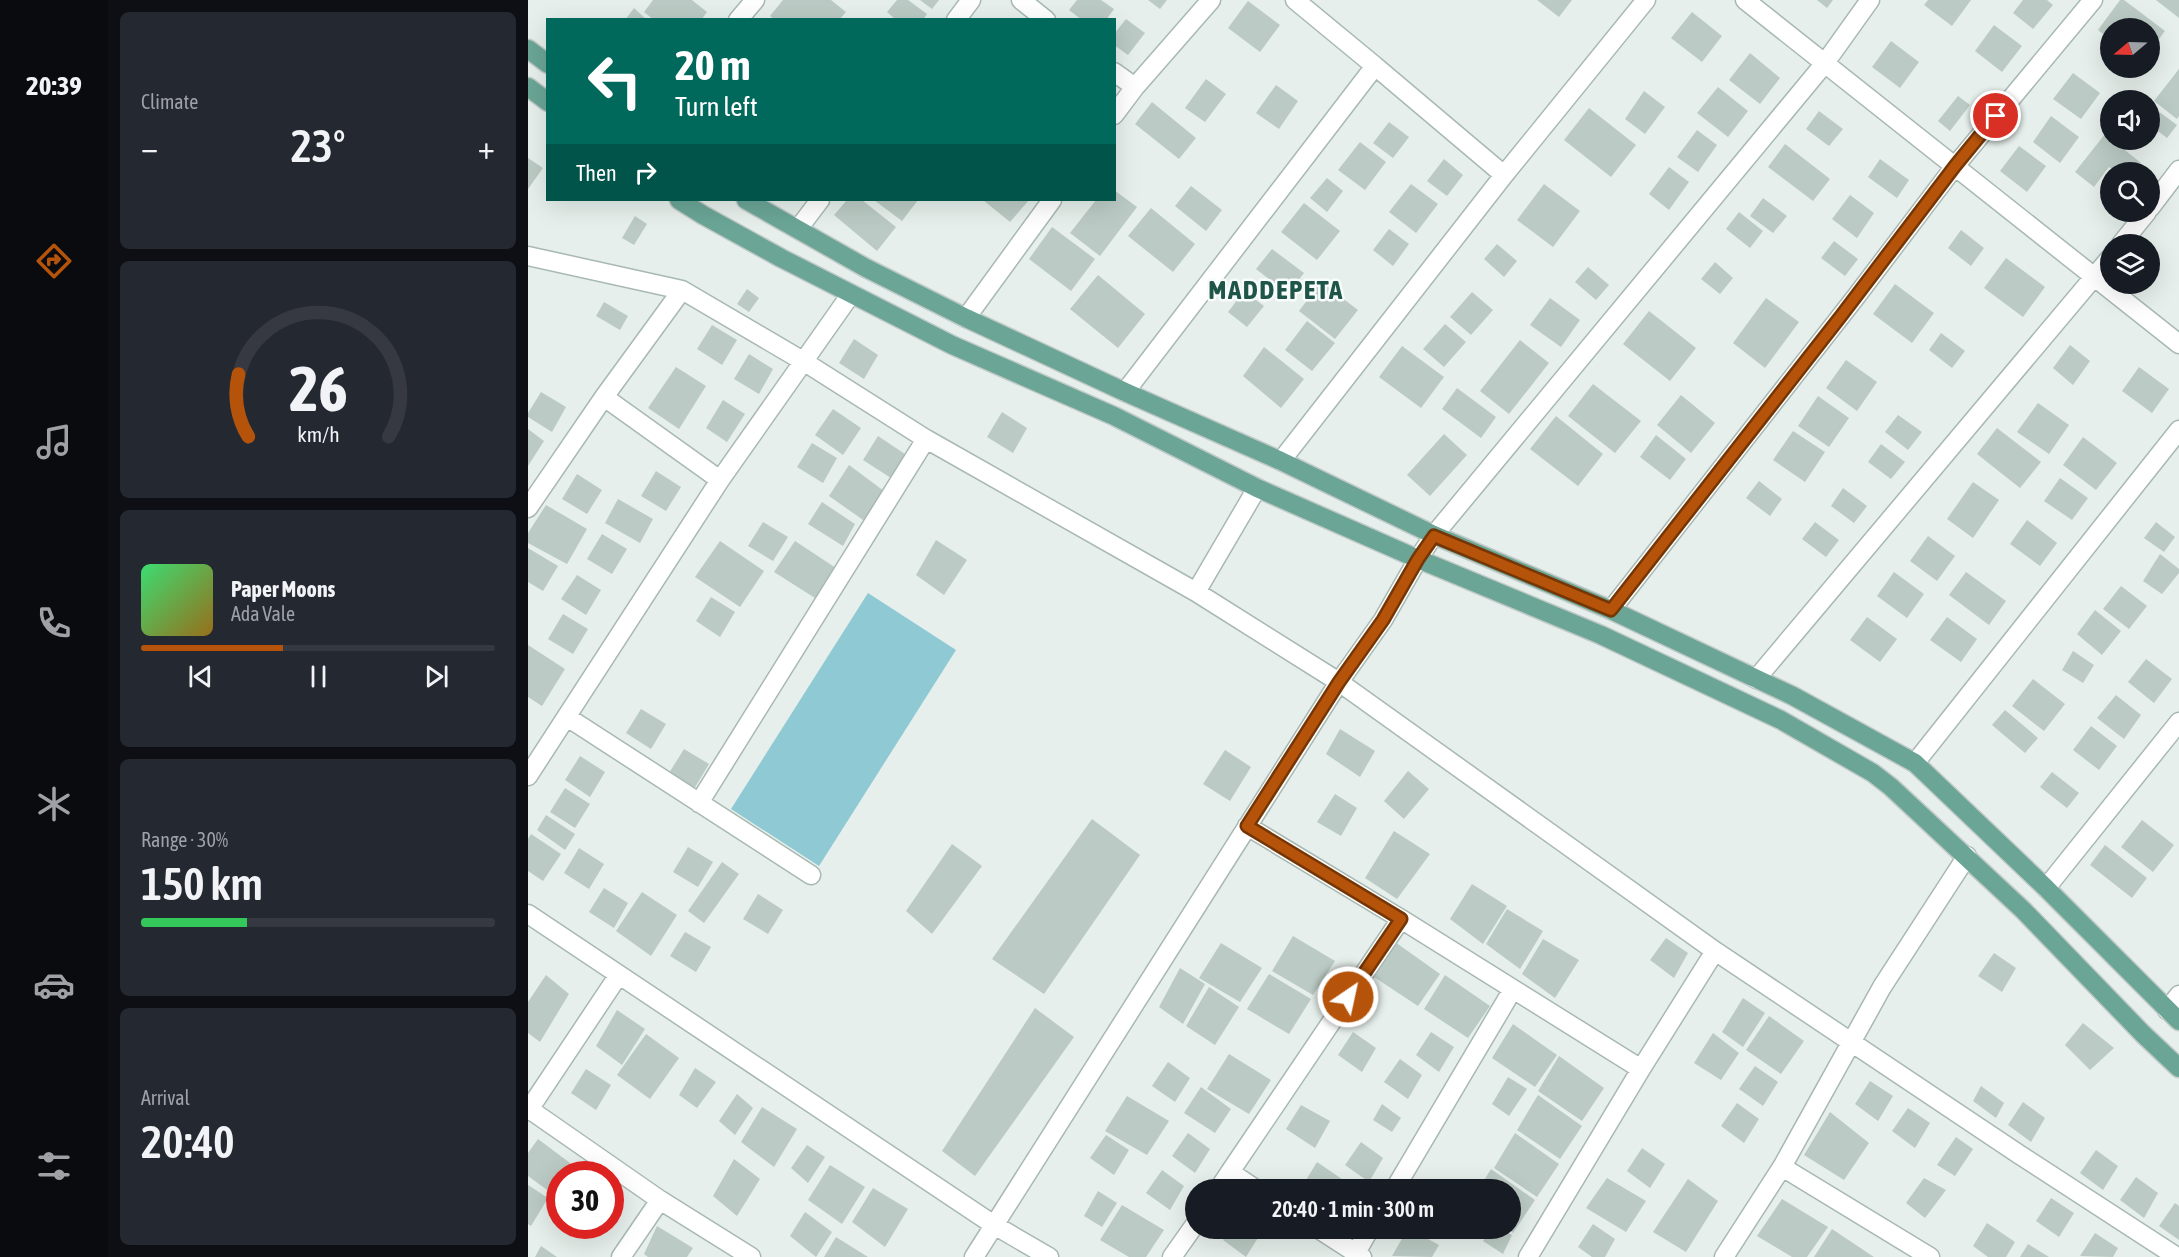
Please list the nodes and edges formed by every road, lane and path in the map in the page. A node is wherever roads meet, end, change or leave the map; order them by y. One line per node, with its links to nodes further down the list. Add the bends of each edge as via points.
1 (754, 0): 10 (street)
2 (970, 0): 11 (street)
3 (1021, 0): 12 (street)
4 (1211, 0): 19 (street)
5 (1295, 0): 16 (street)
6 (1646, 0): 24 (street)
7 (1745, 0): 15 (street)
8 (1869, 0): 15 (street)
9 (2093, 0): 22 (street)
10 (740, 18)
11 (957, 18)
12 (1044, 18)
13 (528, 49): 14 (main road)
14 (546, 62)
15 (1825, 63): 22 (street); 49 (street)
16 (1375, 66): 24 (street); 41 (street)
17 (1116, 73): 19 (street)
18 (528, 87): 20 (main road)
19 (1135, 87): 21 (street)
20 (546, 100)
21 (1116, 112)
22 (1955, 166): 35 (street); 52 (street)
23 (2179, 170): 25 (street)
24 (1504, 175): 45 (street)
25 (2160, 195)
26 (680, 201): 37 (main road)
27 (748, 201): 31 (main road)
28 (819, 201): 31 (street)
29 (1051, 201): 38 (street)
30 (2138, 222): 32 (street)
31 (798, 229): 38 (main road)
32 (2129, 234)
33 (528, 256): 36 (street)
34 (2100, 271): 35 (street)
35 (2095, 278): 39 (street); 53 (street)
36 (682, 290): 40 (street); 42 (street)
37 (851, 294): 40 (street); 47 (main road, via 952,345 1114,416)
38 (966, 318): 41 (main road)
39 (2179, 344)
40 (803, 361): 44 (street); 46 (street)
41 (1125, 392): 45 (main road)
42 (604, 397): 46 (street); 48 (street)
43 (2179, 430): 57 (street)
44 (926, 439): 51 (street); 59 (street)
45 (1281, 460): 49 (main road)
46 (720, 480): 55 (street)
47 (1257, 488): 50 (main road); 51 (street)
48 (528, 508)
49 (1434, 536): 50 (street); 52 (main road)
50 (1418, 559): 54 (street, via 1383,620); 61 (main road, via 1601,635 1781,720 1874,773)
51 (1196, 592): 54 (street)
52 (1611, 610): 53 (main road)
53 (1756, 679): 57 (main road)
54 (1339, 682): 60 (street); 66 (street)
55 (567, 717): 58 (street); 59 (street)
56 (2179, 722): 63 (street)
57 (1915, 763): 63 (main road)
58 (528, 776)
59 (699, 803): 62 (street)
60 (1247, 826): 65 (street); 81 (street)
61 (1966, 856): 71 (street); 72 (main road)
62 (811, 875)
63 (2046, 888): 70 (main road)
64 (528, 914): 67 (street)
65 (1401, 919): 68 (street); 76 (street)
66 (1715, 951): 71 (street); 73 (street)
67 (618, 976): 74 (street); 81 (street)
68 (1513, 989): 73 (street); 79 (street)
69 (2179, 995): 70 (street)
70 (2173, 1016)
71 (1851, 1043): 75 (street); 94 (street)
72 (2179, 1068)
73 (1641, 1069): 91 (street)
74 (529, 1110): 80 (street)
75 (1782, 1167): 92 (street); 93 (street)
76 (1230, 1172): 77 (street); 78 (street)
77 (1225, 1179)
78 (1240, 1179)
79 (1401, 1179)
80 (660, 1200): 86 (street); 87 (street)
81 (994, 1225): 88 (street); 89 (street)
82 (1185, 1239): 90 (street)
83 (1334, 1239): 85 (street)
84 (1366, 1239): 85 (street)
85 (1359, 1255)
86 (621, 1257)
87 (751, 1257)
88 (974, 1257)
89 (1049, 1257)
90 (1172, 1257)
91 (1528, 1257)
92 (1724, 1257)
93 (1930, 1257)
94 (2177, 1257)

